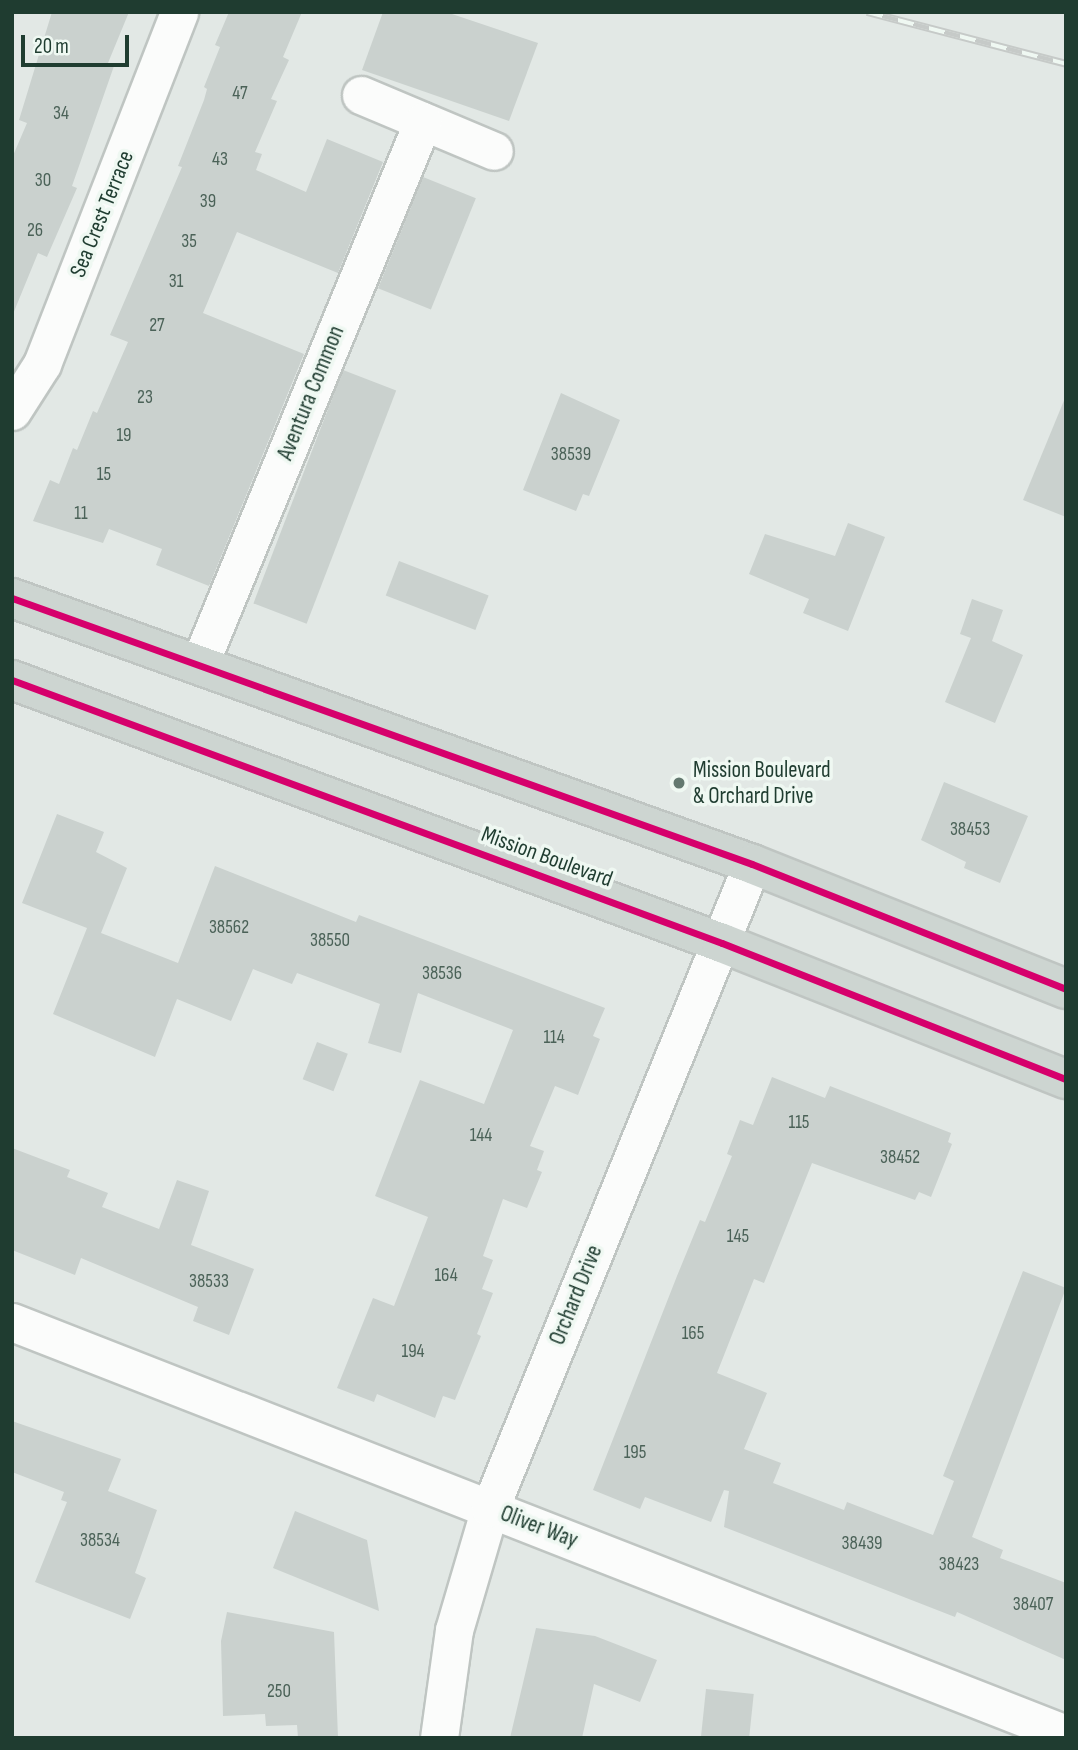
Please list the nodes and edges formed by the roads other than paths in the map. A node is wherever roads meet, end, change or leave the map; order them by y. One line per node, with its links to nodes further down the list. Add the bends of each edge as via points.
1 (180, 12): 5 (street, Sea Crest Terrace, via 42,365)
2 (361, 96): 3 (street)
3 (423, 121): 4 (street); 7 (street, Aventura Common)
4 (494, 151)
5 (12, 411)
6 (12, 598): 7 (main road)
7 (199, 666): 9 (main road)
8 (12, 680): 10 (main road, Mission Boulevard)
9 (752, 864): 10 (street, Orchard Drive); 11 (main road)
10 (722, 943): 12 (main road, Mission Boulevard); 14 (street, Orchard Drive)
11 (1066, 989)
12 (1066, 1079)
13 (12, 1322): 14 (street, Oliver Way)
14 (490, 1508): 15 (street, Oliver Way); 16 (street, Orchard Drive, via 454,1630)
15 (1066, 1734)
16 (439, 1738)

